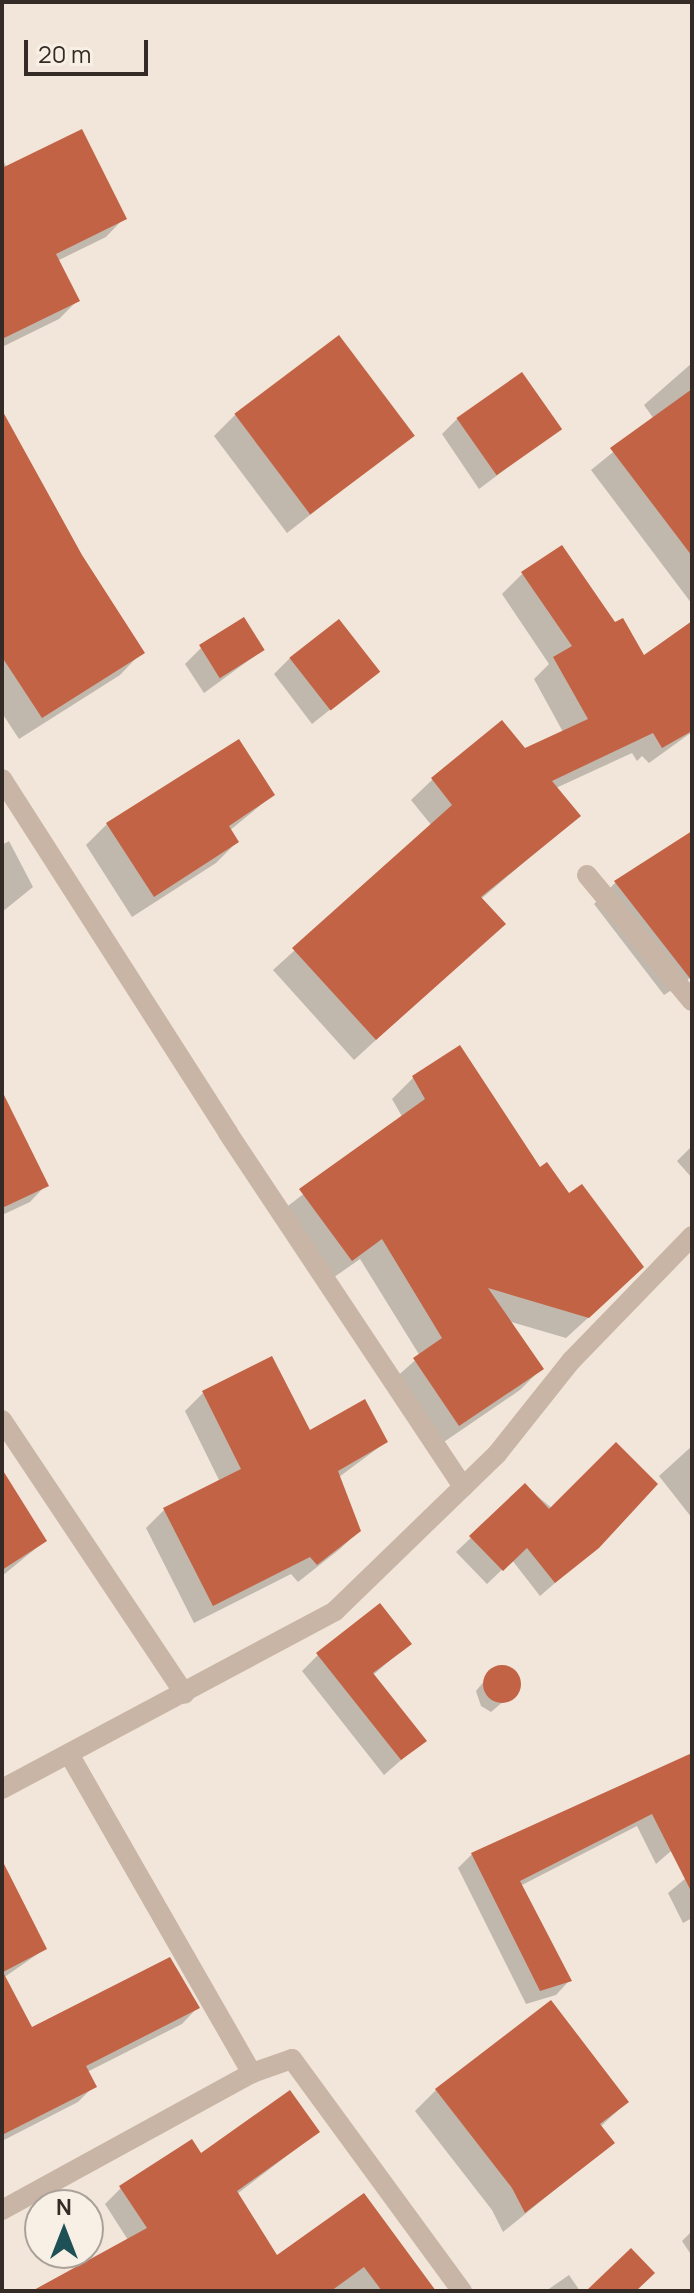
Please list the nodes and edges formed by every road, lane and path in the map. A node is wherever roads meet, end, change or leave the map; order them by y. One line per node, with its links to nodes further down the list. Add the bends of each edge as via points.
1 (2, 779): 6 (street)
2 (587, 875): 3 (street)
3 (692, 1001)
4 (692, 1236): 6 (street, via 571,1361 497,1454)
5 (2, 1420): 7 (street)
6 (463, 1487): 7 (street, via 335,1611)
7 (185, 1694): 8 (street)
8 (69, 1754): 9 (street); 10 (street)
9 (2, 1789)
10 (252, 2073): 11 (street); 12 (street, via 292,2059)
11 (2, 2210)
12 (462, 2291)

